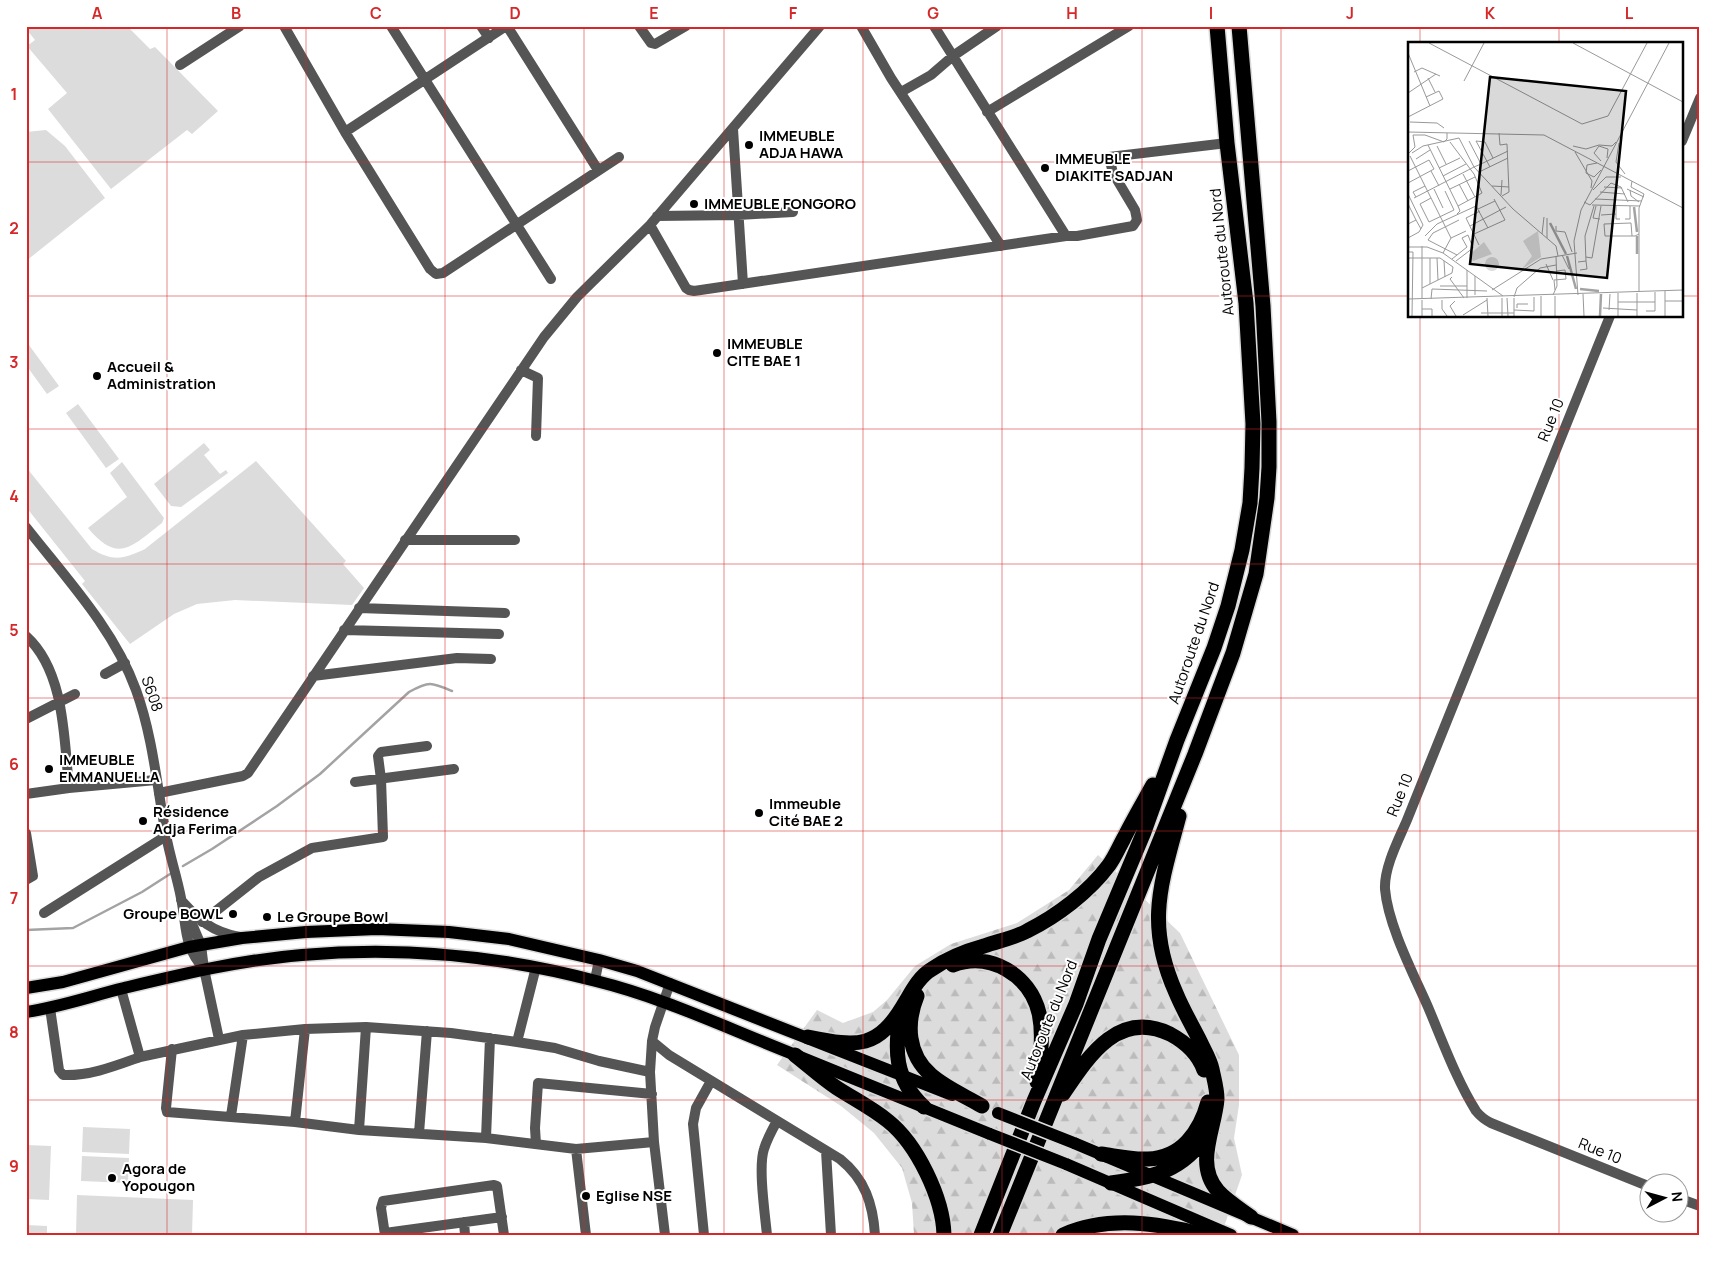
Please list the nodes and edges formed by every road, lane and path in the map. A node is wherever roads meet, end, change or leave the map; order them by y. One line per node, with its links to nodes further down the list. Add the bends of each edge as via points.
1 (240, 26): 17 (street)
2 (284, 26): 23 (street)
3 (391, 26): 18 (street)
4 (481, 26): 15 (street)
5 (507, 26): 15 (street); 27 (street)
6 (639, 26): 7 (street, via 655,44)
7 (686, 26)
8 (820, 26): 22 (street)
9 (861, 26): 19 (street)
10 (934, 26): 16 (street)
11 (997, 26): 16 (street)
12 (1128, 26): 21 (street)
13 (1217, 26): 25 (highway, Autoroute du Nord)
14 (1239, 26): 57 (highway, via 1264,306 1269,467 1256,574 1233,653)
15 (489, 38): 18 (street)
16 (953, 56): 19 (street, via 931,75); 21 (street)
17 (180, 65)
18 (426, 80): 23 (street); 31 (street)
19 (901, 92): 34 (street)
20 (1700, 98): 24 (street)
21 (987, 112): 33 (street)
22 (733, 130): 29 (street); 30 (street)
23 (345, 132): 31 (street, via 436,274 443,273)
24 (1684, 135)
25 (1227, 143): 33 (street, via 1109,157 1113,173 1135,210 1137,220 1133,226 1121,229); 55 (highway, Autoroute du Nord, via 1246,303 1252,424 1250,503 1228,606)
26 (619, 157): 27 (street)
27 (598, 170): 31 (street)
28 (793, 212): 29 (street)
29 (738, 215): 30 (street); 36 (street)
30 (657, 216): 32 (street)
31 (517, 224): 35 (street)
32 (650, 225): 36 (street, via 689,290); 38 (street, via 577,297)
33 (1066, 236): 34 (street)
34 (1001, 246): 36 (street)
35 (551, 278)
36 (743, 284)
37 (1609, 318): 118 (street, Rue 10, via 1407,820 1387,871 1385,887 1398,937 1477,1112 1484,1120)
38 (521, 370): 39 (street, via 538,378); 41 (street)
39 (536, 436)
40 (26, 527): 49 (street, S608, via 103,626)
41 (405, 540): 42 (street); 43 (street)
42 (515, 540)
43 (359, 608): 44 (street); 45 (street)
44 (505, 612)
45 (344, 630): 46 (street); 51 (street)
46 (499, 634)
47 (26, 636): 53 (street, via 46,660)
48 (491, 659): 51 (street, via 457,658)
49 (125, 663): 50 (street); 60 (street, S608, via 146,721)
50 (105, 674)
51 (313, 676): 63 (street, via 246,775)
52 (74, 694): 53 (street)
53 (60, 702): 54 (street); 62 (street)
54 (26, 719)
55 (1177, 740): 82 (highway, via 1110,864 1090,887 1026,932 949,958 930,970 914,988); 100 (highway, Autoroute du Nord, via 1076,1004)
56 (427, 746): 59 (street, via 381,752 378,756)
57 (1195, 754): 106 (highway); 107 (highway, via 1163,875 1158,926 1164,965 1211,1063 1217,1098)
58 (454, 769): 59 (street)
59 (382, 779): 61 (street); 70 (street, via 383,837 312,848 259,878)
60 (156, 780): 62 (street); 63 (street, S608)
61 (355, 782)
62 (69, 788): 64 (street)
63 (159, 793): 66 (street, S608)
64 (26, 794)
65 (26, 833): 67 (street, via 33,876)
66 (166, 836): 68 (street, S608); 69 (street)
67 (26, 880)
68 (181, 900): 70 (street); 72 (street, S608, via 186,936)
69 (44, 913)
70 (202, 922): 71 (street, via 224,934)
71 (242, 938): 72 (main road); 73 (main road, via 377,929 449,932 509,939)
72 (195, 946): 75 (street, S608, via 195,959); 78 (main road, via 63,982)
73 (598, 960): 76 (street); 77 (main road)
74 (536, 968): 75 (main road, via 439,954 373,952 303,954); 76 (main road); 92 (street)
75 (204, 969): 79 (main road); 90 (street)
76 (595, 980): 80 (main road)
77 (670, 983): 80 (street); 88 (main road)
78 (26, 988)
79 (121, 989): 81 (main road); 95 (street)
80 (664, 1003): 91 (street); 94 (main road)
81 (50, 1008): 83 (main road); 95 (street, via 59,1070 63,1075 107,1069)
82 (902, 1010): 88 (highway, via 882,1032 861,1043); 97 (highway, via 897,1044)
83 (26, 1012)
84 (366, 1026): 85 (street); 86 (street); 108 (street)
85 (305, 1029): 87 (street); 105 (street)
86 (427, 1031): 89 (street); 109 (street)
87 (243, 1035): 90 (street); 103 (street)
88 (808, 1037): 97 (main road)
89 (490, 1038): 92 (street); 110 (street)
90 (219, 1039): 93 (street)
91 (652, 1041): 96 (street); 98 (street, via 668,1055)
92 (518, 1042): 96 (street)
93 (172, 1049): 95 (street); 103 (street, via 166,1110)
94 (795, 1054): 102 (main road); 134 (highway, via 836,1087 889,1122 901,1135 920,1161 934,1189)
95 (140, 1057)
96 (650, 1072): 99 (street)
97 (901, 1075): 101 (main road); 102 (highway)
98 (711, 1080): 104 (street); 130 (street, via 696,1108 693,1124)
99 (652, 1094): 111 (street); 112 (street, via 538,1083)
100 (1034, 1101): 101 (highway, via 1041,1022 1034,999 1019,978 1002,966 990,962 966,962 941,970 918,993 910,1027 913,1047 926,1070); 135 (highway, Autoroute du Nord)
101 (982, 1106): 115 (main road, bridge)
102 (924, 1107): 117 (main road, bridge)
103 (231, 1116): 105 (street)
104 (777, 1121): 114 (street); 131 (street, via 763,1151)
105 (295, 1122): 108 (street)
106 (1046, 1123): 115 (highway, via 1086,1060 1100,1045 1121,1031 1143,1028 1166,1032 1185,1043 1201,1063 1209,1090 1204,1118 1190,1139 1174,1153 1158,1158); 136 (highway)
107 (1211, 1128): 116 (highway, via 1191,1156 1169,1170); 122 (highway, via 1206,1151 1211,1180 1217,1190)
108 (359, 1130): 109 (street)
109 (419, 1133): 110 (street)
110 (486, 1138): 112 (street)
111 (654, 1142): 113 (street); 129 (street)
112 (536, 1144): 113 (street)
113 (576, 1149): 128 (street)
114 (826, 1151): 132 (street); 133 (street, via 852,1169 861,1181 872,1212)
115 (1101, 1154): 116 (main road)
116 (1150, 1176): 117 (highway); 122 (main road)
117 (1110, 1182): 139 (main road)
118 (1638, 1182)
119 (1688, 1202): 120 (street)
120 (1700, 1206)
121 (502, 1217): 123 (street); 125 (street, via 497,1186 494,1185 383,1201); 127 (street)
122 (1251, 1217): 140 (main road)
123 (464, 1222): 124 (street); 126 (street)
124 (428, 1231): 125 (street)
125 (385, 1234)
126 (465, 1235)
127 (504, 1235)
128 (586, 1235)
129 (665, 1235)
130 (704, 1235)
131 (768, 1235)
132 (831, 1235)
133 (874, 1235)
134 (944, 1235)
135 (981, 1235)
136 (1000, 1235)
137 (1063, 1235): 138 (highway, via 1088,1227 1126,1222)
138 (1204, 1235)
139 (1231, 1235)
140 (1293, 1235)

